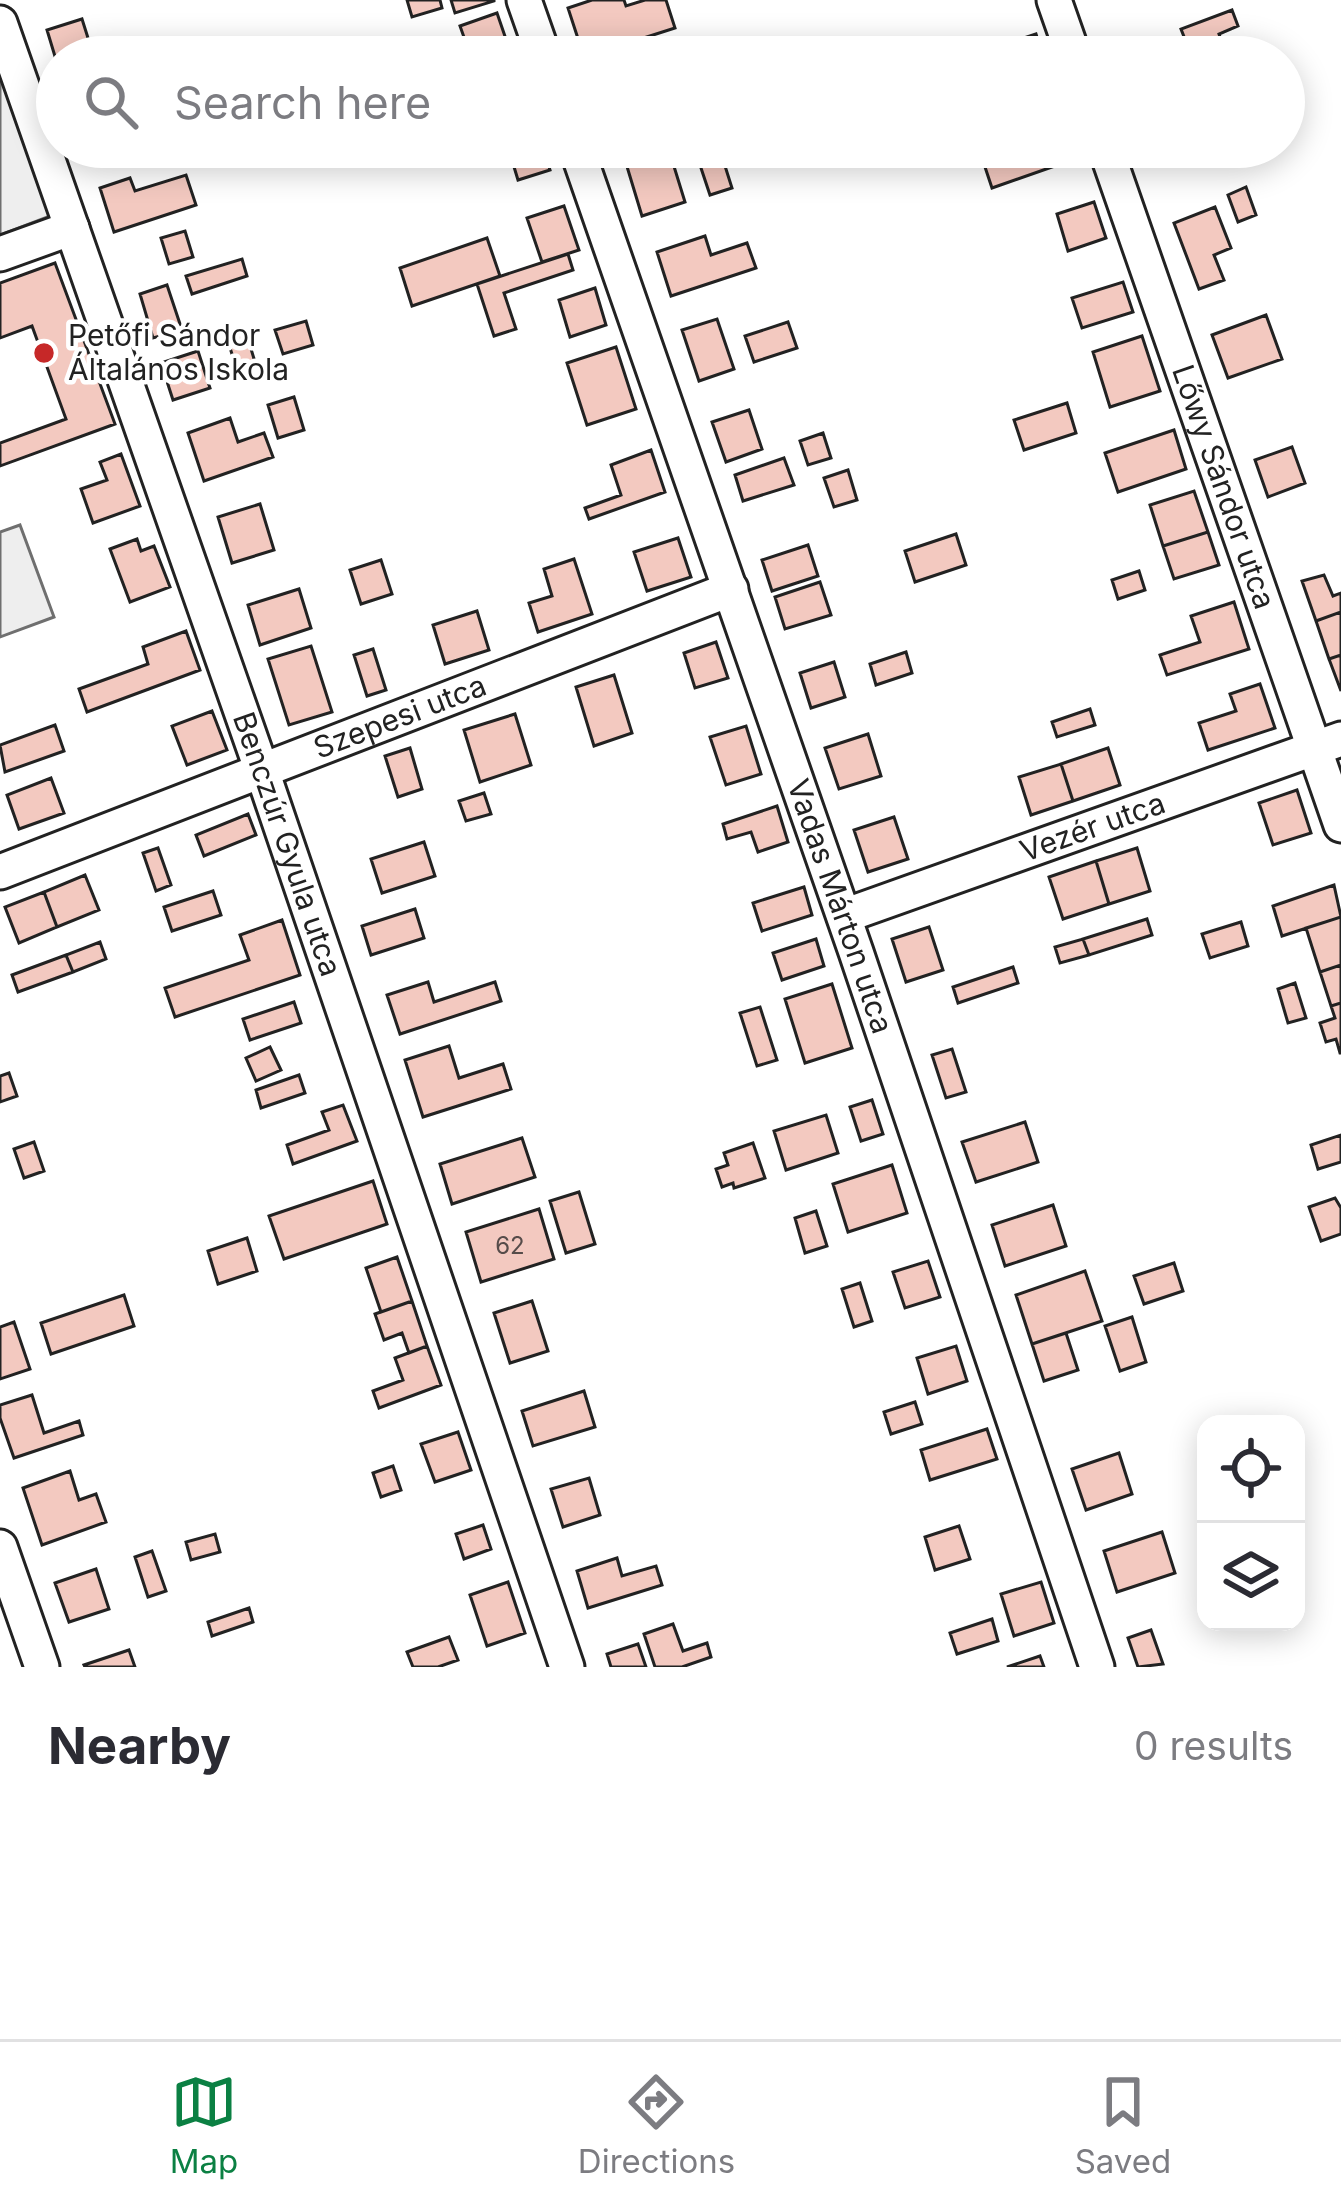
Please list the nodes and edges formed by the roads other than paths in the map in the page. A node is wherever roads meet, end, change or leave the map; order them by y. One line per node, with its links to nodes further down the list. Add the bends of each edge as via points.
1 (524, 0): 4 (street)
2 (1054, 0): 5 (street)
3 (0, 23): 6 (street, Benczúr Gyula utca)
4 (537, 36)
5 (1067, 36)
6 (36, 126)
7 (51, 168): 10 (street, Benczúr Gyula utca)
8 (583, 168): 12 (street, Vadas Márton utca)
9 (1113, 168): 13 (street, Lőwy Sándor utca)
10 (72, 228): 11 (street); 14 (street, Benczúr Gyula utca)
11 (0, 254)
12 (731, 589): 14 (street, Szepesi utca); 17 (street, Vadas Márton utca)
13 (1328, 744): 15 (street, Lőwy Sándor utca); 17 (street, Vezér utca)
14 (262, 771): 16 (street, Szepesi utca); 20 (street, Benczúr Gyula utca)
15 (1341, 825)
16 (0, 872)
17 (844, 916): 21 (street, Vadas Márton utca)
18 (0, 1547): 19 (street)
19 (42, 1667)
20 (567, 1667)
21 (1097, 1667)

